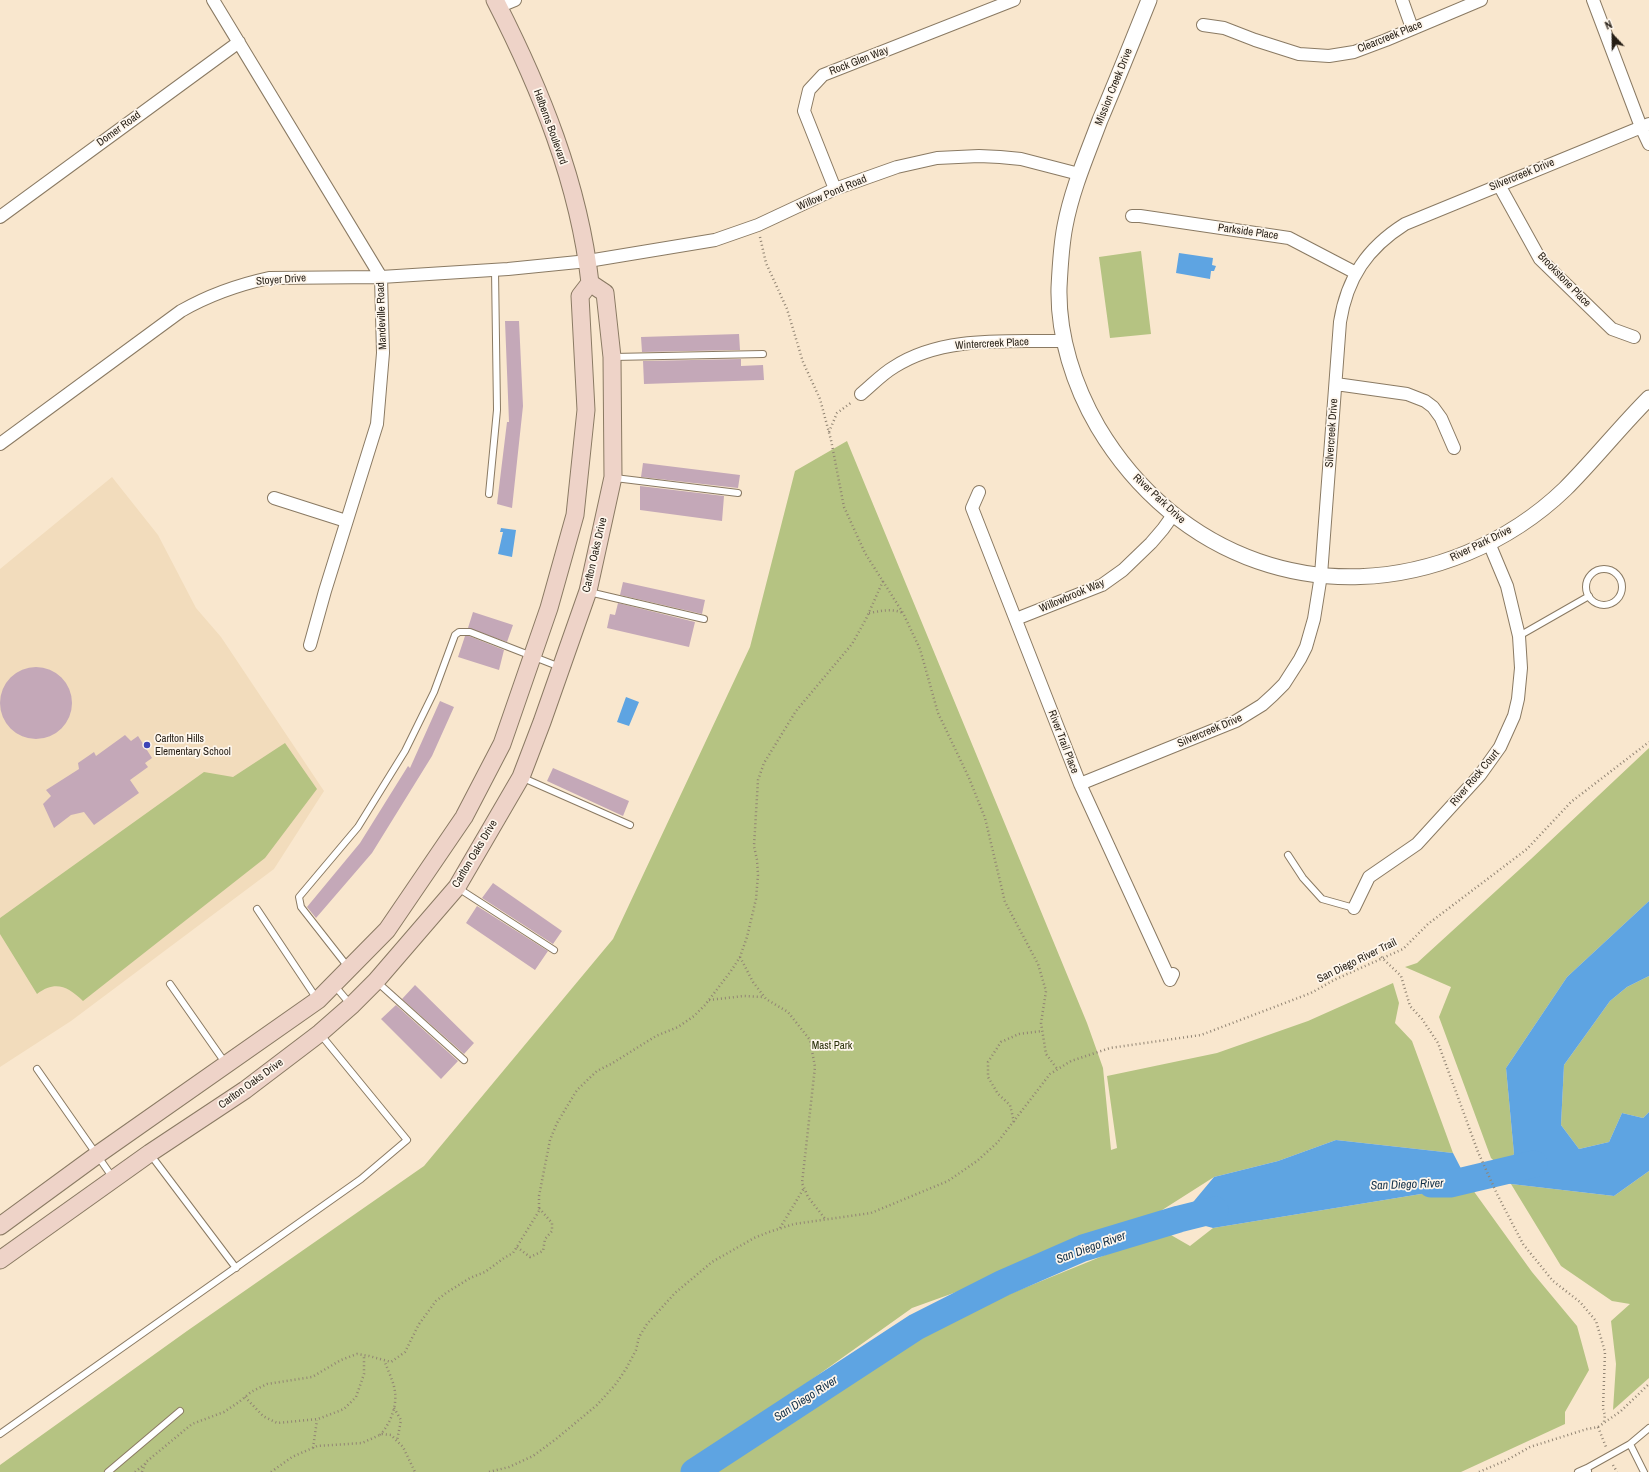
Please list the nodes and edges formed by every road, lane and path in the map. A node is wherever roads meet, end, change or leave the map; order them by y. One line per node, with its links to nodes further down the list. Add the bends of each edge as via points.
1 (213, 0): 11 (street, Mandeville Road)
2 (515, 0): 8 (street)
3 (1014, 0): 16 (street, Rock Glen Way, via 823,75 809,90 804,111)
4 (1148, 0): 14 (street, Mission Creek Drive)
5 (1402, 0): 10 (street)
6 (1481, 0): 10 (street, Clearcreek Place)
7 (1593, 0): 12 (street)
8 (496, 3): 20 (main road, Halberns Boulevard, via 550,122 574,199)
9 (1203, 25): 10 (street, Clearcreek Place, via 1224,28 1299,54 1329,56 1354,52)
10 (1412, 28)
11 (239, 42): 18 (street, Domer Road); 23 (street, Mandeville Road)
12 (1645, 125): 13 (street); 15 (street, Silvercreek Drive)
13 (1649, 144)
14 (1079, 174): 16 (street, Willow Pond Road, via 1021,159 958,156 897,167); 26 (street, River Park Drive, via 1065,227 1059,288)
15 (1499, 185): 22 (street, Silvercreek Drive, via 1405,224 1372,251); 25 (street, Brookstone Place, via 1540,259 1612,329)
16 (835, 189): 19 (street, Willow Pond Road)
17 (1132, 216): 22 (street, Parkside Place, via 1289,238)
18 (0, 217)
19 (758, 225): 20 (street, Willow Pond Road, via 715,240); 32 (path, via 766,263 788,309 803,362 820,399)
20 (588, 261): 21 (street, Stoyer Drive); 24 (main road)
21 (495, 270): 23 (street, Stoyer Drive); 38 (lane, via 497,410)
22 (1356, 273): 29 (street, Silvercreek Drive, via 1343,305)
23 (381, 277): 33 (street, Stoyer Drive, via 268,278 208,296 181,311); 41 (street, Mandeville Road, via 383,353 377,424)
24 (590, 283): 28 (main road, Carlton Oaks Drive, via 605,293); 53 (main road, via 580,296 586,410 575,515)
25 (1634, 337)
26 (1065, 341): 30 (street, Wintercreek Place, via 984,342 945,347 894,367); 40 (street, River Park Drive, via 1085,402 1107,442 1138,481)
27 (763, 354): 28 (lane)
28 (612, 357): 35 (main road, Carlton Oaks Drive)
29 (1336, 384): 34 (street, via 1407,394 1425,401 1441,418); 43 (street, Silvercreek Drive)
30 (861, 394): 32 (path, via 837,413)
31 (1649, 398): 42 (street, River Park Drive, via 1565,488 1529,519)
32 (828, 432): 44 (path, via 844,508 865,553)
33 (0, 444)
34 (1454, 448)
35 (613, 478): 37 (lane); 45 (main road, Carlton Oaks Drive)
36 (979, 492): 50 (street, River Trail Place, via 972,508)
37 (738, 493)
38 (489, 494)
39 (274, 498): 41 (street)
40 (1173, 515): 43 (street, River Park Drive, via 1198,533 1232,551 1276,566); 50 (street, Willowbrook Way, via 1151,543 1123,570 1102,585)
41 (346, 522): 52 (street, Mandeville Road)
42 (1489, 543): 43 (street, River Park Drive, via 1449,560 1405,572 1373,576); 51 (street, River Rock Court, via 1507,586)
43 (1321, 575): 57 (street, Silvercreek Drive, via 1314,619 1306,646 1284,684 1262,705 1236,721)
44 (883, 581): 47 (path); 48 (path)
45 (588, 591): 49 (lane); 54 (main road, Carlton Oaks Drive)
46 (1589, 596): 46 (lane, via 1586,585 1591,574 1607,569 1618,575 1622,586 1615,601 1609,604 1598,603); 51 (lane)
47 (869, 613): 48 (path, via 896,610); 64 (path, via 852,644 796,710 764,763 758,780 754,839 758,875 756,899)
48 (904, 614): 75 (path, via 920,649 938,713 969,778 984,818 1005,902 1038,964 1046,991)
49 (704, 618)
50 (1016, 619): 57 (street, River Trail Place)
51 (1519, 636): 61 (street, River Rock Court, via 1522,668 1518,699 1514,716 1500,747 1480,775 1417,844 1369,877)
52 (310, 645)
53 (533, 656): 54 (lane); 66 (main road, via 502,744 464,816 387,930); 66 (lane, via 470,632 464,631 455,636 434,692 405,752 358,827 301,893 301,907)
54 (561, 667): 56 (main road, Carlton Oaks Drive)
55 (1649, 742): 65 (path, San Diego River Trail, via 1571,802 1527,849 1428,924 1403,948)
56 (521, 777): 58 (lane); 60 (main road, Carlton Oaks Drive)
57 (1080, 784): 67 (street, River Trail Place, via 1170,980)
58 (630, 825)
59 (1288, 855): 61 (lane, via 1302,878 1322,899)
60 (457, 887): 63 (lane); 68 (main road, Carlton Oaks Drive)
61 (1354, 908)
62 (257, 909): 72 (lane)
63 (554, 950)
64 (740, 957): 71 (path); 73 (path)
65 (1381, 957): 80 (path, San Diego River Trail, via 1311,993 1200,1035 1110,1048 1071,1061); 100 (path, via 1401,976 1410,1006 1438,1042 1478,1152 1524,1244 1553,1281 1580,1302 1596,1321 1606,1352)
66 (349, 969): 70 (main road)
67 (1173, 974)
68 (376, 981): 74 (main road, Carlton Oaks Drive); 77 (lane)
69 (170, 984): 78 (lane)
70 (334, 985): 72 (main road); 74 (lane)
71 (764, 997): 73 (path, via 744,996); 85 (path, via 788,1012 810,1040 815,1067 804,1158)
72 (318, 1000): 78 (main road)
73 (708, 1000): 86 (path, via 694,1016 678,1027 656,1036 597,1071 577,1090 550,1140)
74 (352, 1005): 76 (main road, Carlton Oaks Drive)
75 (1042, 1031): 80 (path, via 1046,1054); 81 (path, via 1019,1034 1001,1042 988,1062 988,1077 998,1094 1010,1105)
76 (320, 1033): 82 (main road, Carlton Oaks Drive, via 245,1090); 92 (lane, via 407,1140 361,1179)
77 (464, 1060)
78 (226, 1064): 83 (main road)
79 (37, 1069): 83 (lane)
80 (1058, 1070): 81 (path, San Diego River Trail, via 1050,1074)
81 (1014, 1122): 87 (path, San Diego River Trail, via 997,1143 977,1161 948,1181 870,1213)
82 (150, 1153): 84 (main road, Carlton Oaks Drive); 92 (lane)
83 (97, 1155): 84 (lane); 88 (main road)
84 (114, 1180): 91 (main road, Carlton Oaks Drive)
85 (804, 1188): 87 (path); 89 (path)
86 (539, 1208): 90 (path); 90 (path, via 552,1223 552,1231 545,1239 544,1251 530,1257)
87 (826, 1220): 89 (path, San Diego River Trail, via 794,1224)
88 (0, 1226)
89 (779, 1229): 116 (path, San Diego River Trail, via 754,1238 723,1255 689,1280 647,1324 626,1369 616,1385 597,1404 533,1456 509,1467)
90 (517, 1247): 94 (path, via 513,1253 484,1272 446,1292 427,1312 405,1352 391,1362)
91 (0, 1260)
92 (236, 1268): 103 (lane)
93 (364, 1355): 94 (path); 96 (path, via 357,1354 341,1360 312,1377 267,1384); 99 (path, via 364,1374 356,1397 344,1409)
94 (385, 1361): 97 (path, via 395,1392)
95 (1649, 1384): 100 (path, via 1621,1412)
96 (245, 1397): 99 (path, via 263,1416 277,1423); 109 (path, via 224,1412 192,1424)
97 (394, 1408): 104 (path, via 388,1426); 105 (path, via 401,1420)
98 (180, 1411): 111 (lane)
99 (317, 1420): 107 (path)
100 (1604, 1422): 101 (path)
101 (1598, 1427): 108 (path); 117 (path, via 1530,1447)
102 (1649, 1428): 106 (lane)
103 (0, 1434)
104 (378, 1436): 105 (path, via 391,1435); 107 (path, via 362,1443)
105 (397, 1441): 115 (path, via 404,1447)
106 (1630, 1444): 110 (lane); 119 (lane)
107 (313, 1448): 114 (path, via 292,1457)
108 (1606, 1449)
109 (146, 1463): 112 (path); 113 (path)
110 (1588, 1470): 118 (lane)
111 (108, 1472)
112 (135, 1472)
113 (142, 1472)
114 (271, 1472)
115 (415, 1472)
116 (489, 1472)
117 (1479, 1472)
118 (1578, 1472)
119 (1644, 1472)

